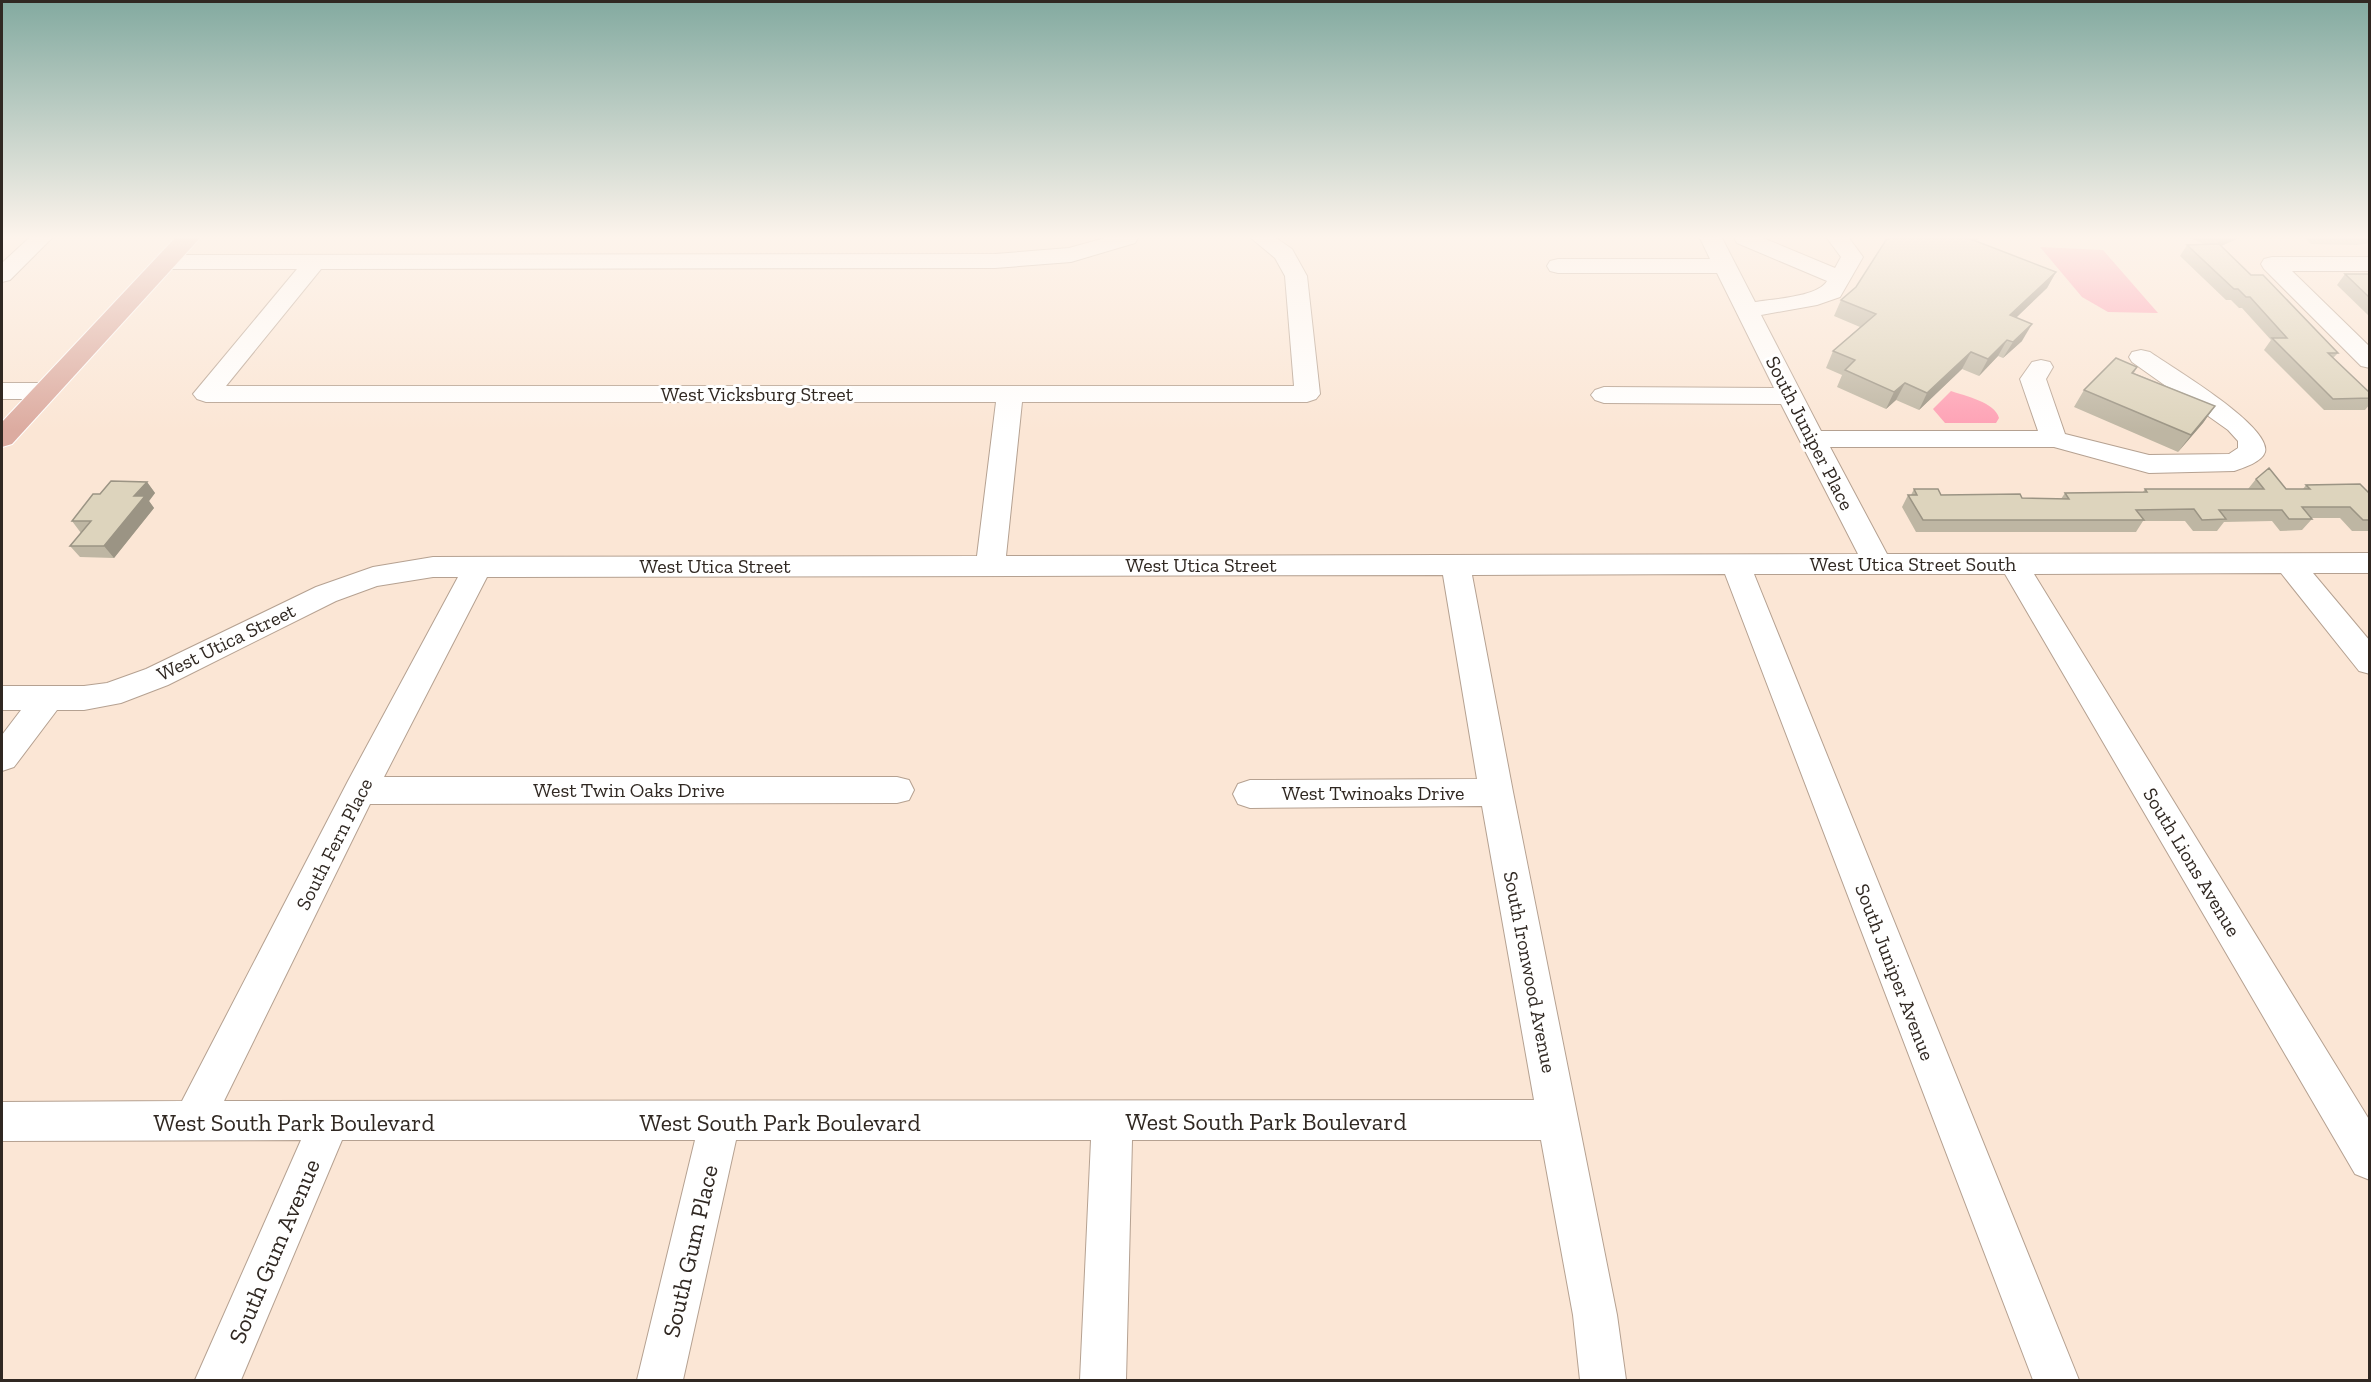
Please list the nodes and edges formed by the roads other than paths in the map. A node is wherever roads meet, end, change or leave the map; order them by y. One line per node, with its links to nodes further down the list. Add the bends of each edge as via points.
1 (127, 302): 12 (main road)
2 (281, 302): 13 (street, West Vicksburg Street, via 206,394)
3 (1298, 302): 13 (street, West Vicksburg Street, via 1307,394)
4 (1743, 302): 7 (street, South Juniper Place)
5 (1791, 302): 7 (street)
6 (2311, 302): 9 (street)
7 (1747, 310): 15 (street, South Juniper Place)
8 (2141, 357): 18 (street, via 2237,424 2251,439 2252,452 2234,462 2149,464)
9 (2370, 361)
10 (2041, 367): 18 (street, via 2033,380)
11 (2, 390): 12 (street)
12 (46, 390): 16 (main road)
13 (1010, 394): 26 (street)
14 (1604, 395): 15 (street)
15 (1790, 396): 17 (street, South Juniper Place)
16 (2, 438)
17 (1812, 439): 18 (street); 22 (street, South Juniper Place)
18 (2054, 439)
19 (2370, 563): 24 (street, West Utica Street South)
20 (1456, 564): 21 (street, West Utica Street South); 26 (street, West Utica Street); 33 (street, South Ironwood Avenue)
21 (1735, 564): 22 (street, West Utica Street South); 46 (street, South Juniper Avenue)
22 (1878, 564): 23 (street, West Utica Street South)
23 (2014, 564): 24 (street, West Utica Street South); 41 (street, South Lions Avenue)
24 (2290, 564): 27 (street)
25 (478, 566): 26 (street, West Utica Street); 29 (street, West Utica Street, via 433,567 373,578 303,604 131,688 110,695); 32 (street, South Fern Place)
26 (990, 566)
27 (2370, 663)
28 (2, 698): 29 (street, West Utica Street)
29 (48, 698): 30 (street)
30 (2, 758)
31 (897, 790): 32 (street, West Twin Oaks Drive)
32 (360, 791): 37 (street, South Fern Place)
33 (1496, 792): 34 (street, West Twinoaks Drive); 35 (street, South Ironwood Avenue)
34 (1250, 794)
35 (1558, 1120): 40 (street, West South Park Boulevard); 45 (street, South Ironwood Avenue, via 1595,1315)
36 (2, 1121): 37 (street, West South Park Boulevard)
37 (193, 1122): 38 (street, West South Park Boulevard)
38 (330, 1122): 39 (street, West South Park Boulevard); 42 (street, South Gum Avenue)
39 (720, 1122): 40 (street, West South Park Boulevard); 43 (street, South Gum Place)
40 (1112, 1122): 44 (street)
41 (2370, 1160)
42 (218, 1380)
43 (660, 1380)
44 (1103, 1380)
45 (1603, 1380)
46 (2056, 1380)

